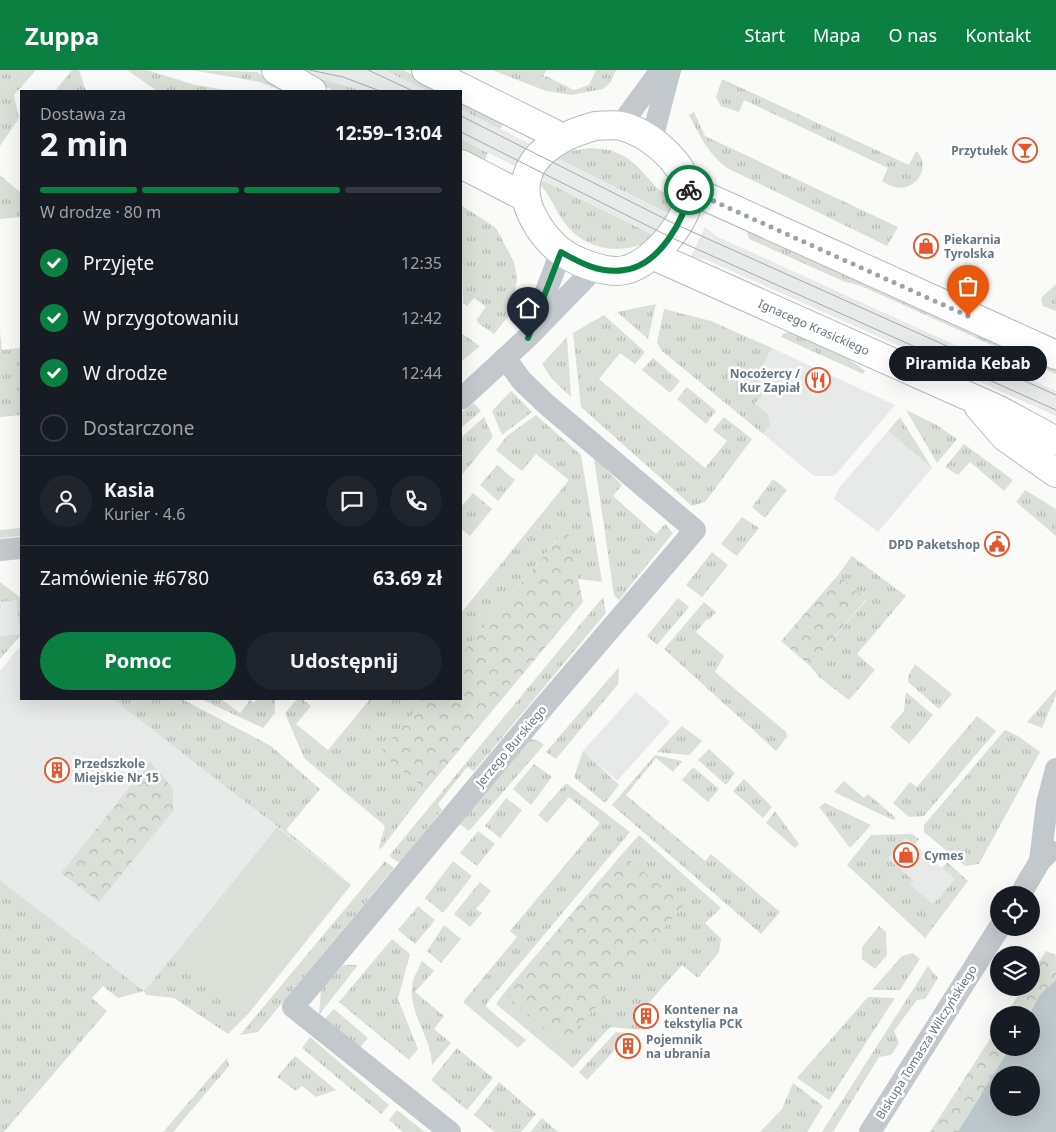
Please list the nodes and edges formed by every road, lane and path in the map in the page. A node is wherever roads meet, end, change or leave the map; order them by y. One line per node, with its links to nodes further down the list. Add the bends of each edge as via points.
1 (276, 70): 5 (main road)
2 (426, 70): 7 (main road)
3 (661, 70): 6 (street)
4 (670, 70): 8 (street)
5 (310, 90)
6 (620, 126): 7 (main road, via 595,126); 8 (main road)
7 (561, 137): 11 (main road, via 547,147 531,167 526,179)
8 (652, 139): 10 (main road, via 677,167)
9 (462, 165): 11 (main road)
10 (689, 189): 13 (main road, via 687,206 677,225 664,246); 16 (main road)
11 (525, 197): 12 (main road, via 543,234)
12 (561, 252): 14 (main road); 15 (street)
13 (652, 256): 14 (main road, via 626,270); 19 (main road, Ignacego Krasickiego)
14 (595, 268): 15 (street)
15 (528, 338): 17 (street)
16 (1056, 355)
17 (505, 358): 18 (street); 29 (street, Jerzego Burskiego, via 522,381 546,404 695,530 293,1007)
18 (462, 398)
19 (972, 398): 20 (main road, Ignacego Krasickiego); 21 (main road, via 1005,437)
20 (1056, 442)
21 (1056, 473)
22 (20, 548): 23 (street)
23 (0, 550)
24 (1056, 769): 26 (street, via 1047,804)
25 (1056, 846): 26 (street)
26 (1040, 861): 27 (street)
27 (1025, 886)
28 (994, 936): 30 (street, Biskupa Tomasza Wilczyńskiego)
29 (450, 1132)
30 (870, 1132)

